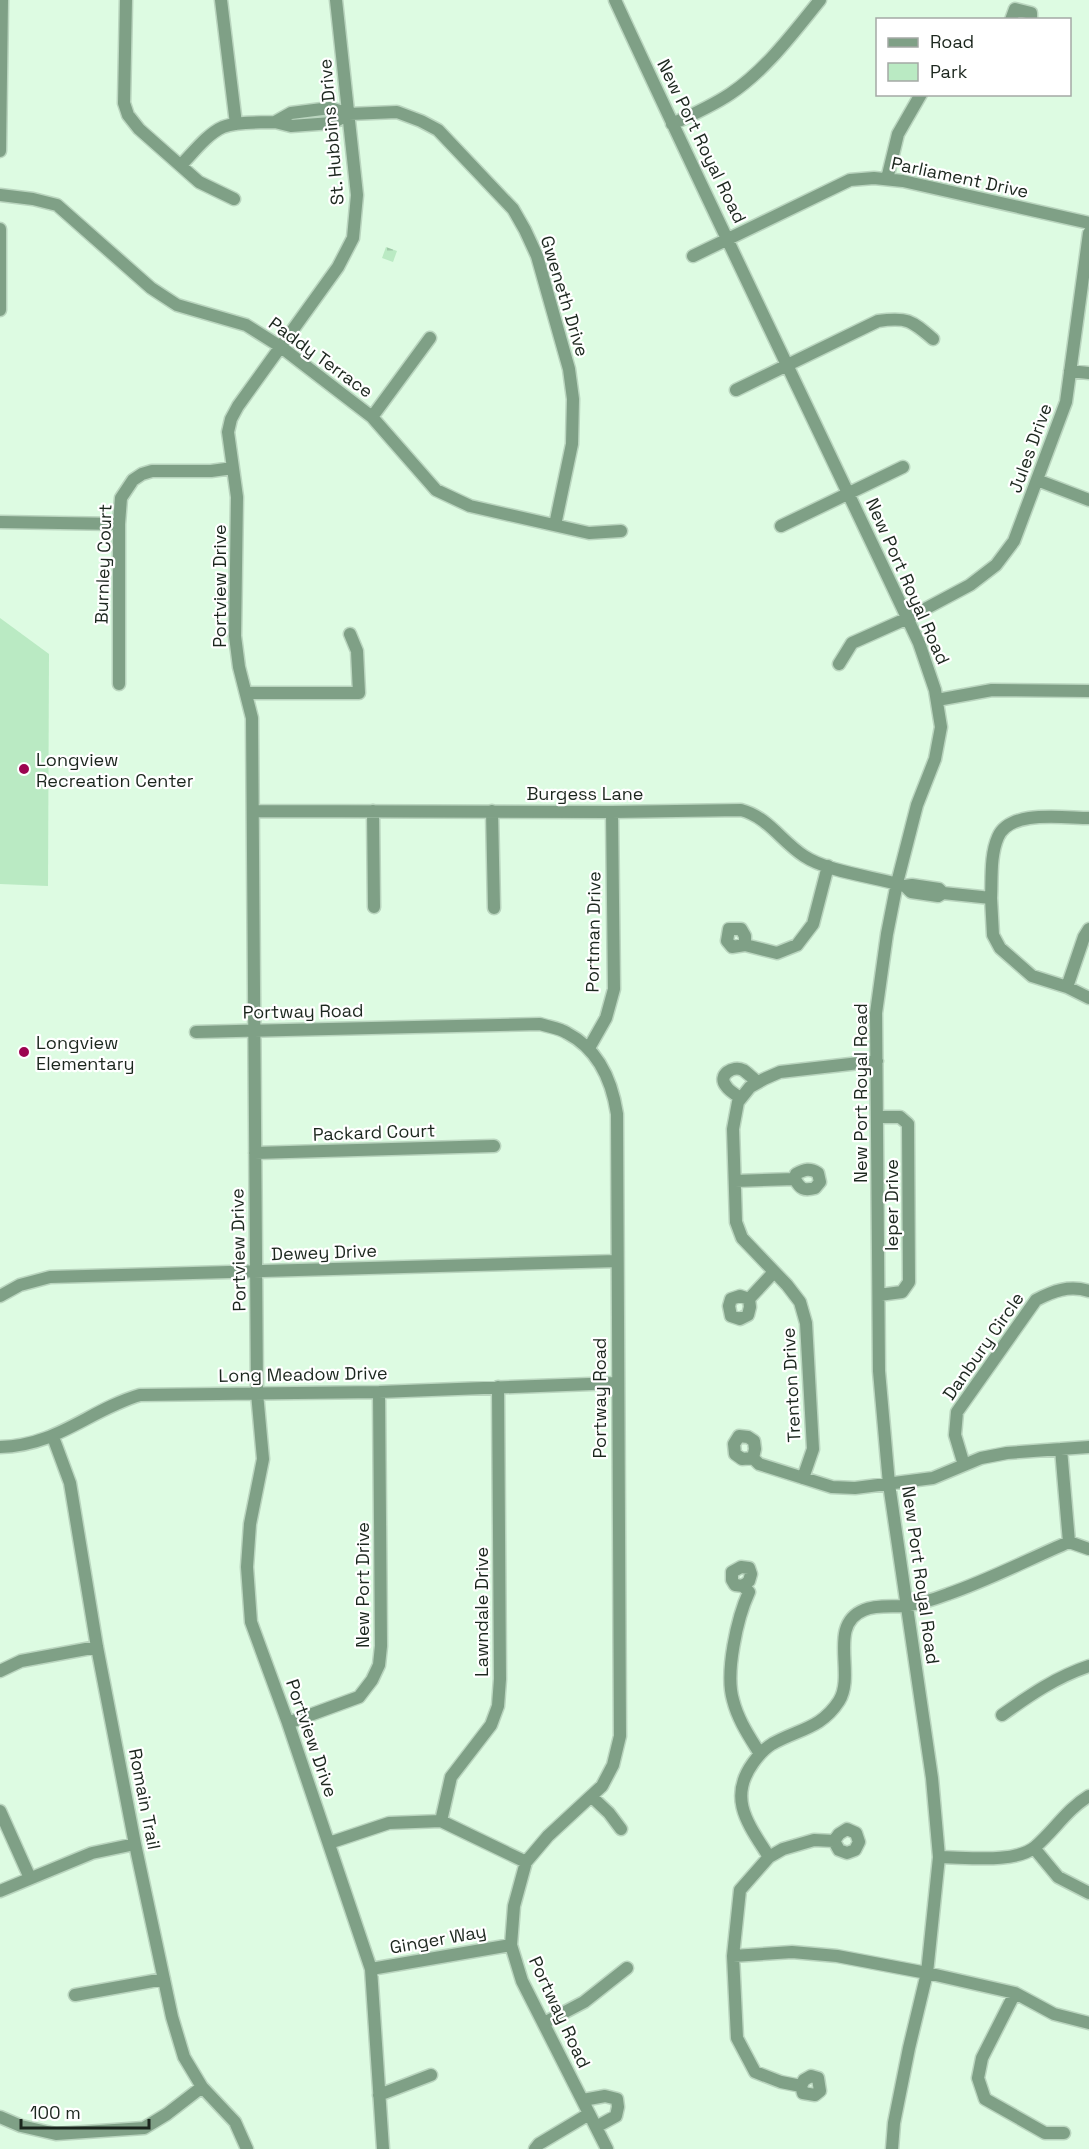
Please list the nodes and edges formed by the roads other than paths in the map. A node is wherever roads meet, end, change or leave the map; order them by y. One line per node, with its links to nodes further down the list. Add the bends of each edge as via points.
1 (2, 0): 9 (street)
2 (126, 0): 15 (street, via 124,103 139,129)
3 (221, 0): 12 (street)
4 (336, 0): 11 (street, St. Hubbins Drive)
5 (615, 0): 13 (street, New Port Royal Road)
6 (820, 0): 13 (street, via 752,77 732,93)
7 (1009, 18): 8 (street, via 1015,9 1030,13)
8 (1031, 18)
9 (1, 71): 14 (street)
10 (920, 96): 16 (street, via 898,134)
11 (349, 114): 12 (street, Gweneth Drive, via 330,108 291,113 275,122); 27 (street, St. Hubbins Drive, via 357,195 353,238 339,267); 40 (street, Gweneth Drive, via 397,112 438,130 513,209 525,230 537,256 569,369 573,399 572,444)
12 (236, 124): 15 (street, via 222,128)
13 (672, 124): 22 (street, New Port Royal Road)
14 (0, 151)
15 (181, 165): 18 (street, via 199,182)
16 (887, 180): 19 (street, Parliament Drive); 22 (street, Parliament Drive, via 850,180)
17 (0, 195): 27 (street, Paddy Terrace, via 57,205 151,288 177,305 246,325)
18 (234, 199)
19 (1089, 223)
20 (0, 229): 24 (street)
21 (1089, 233): 29 (street, Jules Drive)
22 (728, 238): 23 (street, Parliament Drive); 28 (street, New Port Royal Road)
23 (693, 256)
24 (0, 309)
25 (430, 338): 32 (street)
26 (933, 339): 28 (street, via 914,323 897,319 878,321)
27 (281, 347): 32 (street, Paddy Terrace); 34 (street, Portview Drive, via 231,419 228,432)
28 (788, 364): 31 (street); 36 (street, New Port Royal Road)
29 (1070, 371): 30 (street); 35 (street, Jules Drive, via 1066,402)
30 (1089, 373)
31 (736, 390)
32 (372, 417): 40 (street, Paddy Terrace, via 436,490 470,506)
33 (903, 466): 36 (street)
34 (233, 468): 39 (street, Burnley Court, via 142,474 126,488); 48 (street, Portview Drive, via 237,497 235,636)
35 (1037, 480): 37 (street); 43 (street, Jules Drive, via 1014,541 996,565 970,585)
36 (849, 493): 41 (street); 43 (street, New Port Royal Road)
37 (1089, 500)
38 (0, 522): 39 (street)
39 (119, 524): 46 (street, Burnley Court)
40 (555, 525): 42 (street, Paddy Terrace, via 589,533)
41 (781, 526)
42 (621, 531)
43 (908, 618): 45 (street, Jules Drive, via 852,643); 49 (street, New Port Royal Road)
44 (350, 634): 48 (street, via 357,651 359,693)
45 (839, 664)
46 (119, 684)
47 (1089, 691): 49 (street, via 992,690)
48 (246, 693): 50 (street, Portview Drive, via 252,718)
49 (937, 700): 56 (street, New Port Royal Road, via 941,727 917,805)
50 (254, 811): 51 (street, Burgess Lane); 64 (street, Portview Drive)
51 (373, 811): 52 (street, Burgess Lane); 58 (street)
52 (492, 811): 53 (street, Burgess Lane); 59 (street)
53 (612, 812): 55 (street, Burgess Lane, via 741,810 762,818 804,856); 66 (street, Portman Drive, via 614,989 606,1018)
54 (1089, 818): 57 (street, via 1032,817 1007,825 998,835 994,850)
55 (828, 866): 56 (street, Burgess Lane); 61 (street, via 813,924 797,945 777,953)
56 (901, 885): 57 (street, Burgess Lane); 67 (street, New Port Royal Road, via 887,934 876,1013)
57 (991, 898): 62 (street, via 993,935 1000,948 1032,976)
58 (374, 907)
59 (494, 908)
60 (1089, 929): 62 (street)
61 (745, 945)
62 (1067, 987): 63 (street)
63 (1089, 998)
64 (253, 1031): 65 (street, Portway Road); 66 (street, Portway Road, via 540,1024 566,1032); 72 (street, Portview Drive)
65 (196, 1032)
66 (589, 1048): 75 (street, Portway Road, via 614,1092 617,1114)
67 (877, 1061): 68 (street, via 780,1072); 70 (street, New Port Royal Road)
68 (758, 1082): 69 (street); 69 (street, via 742,1070 725,1073 725,1086)
69 (741, 1098): 74 (street, Trenton Drive, via 733,1129)
70 (877, 1117): 79 (street, New Port Royal Road); 79 (street, Ieper Drive, via 900,1117 908,1124 909,1169 909,1282 902,1292)
71 (494, 1146): 72 (street, Packard Court)
72 (255, 1153): 76 (street, Portview Drive)
73 (795, 1179): 74 (street)
74 (735, 1180): 77 (street, Trenton Drive, via 736,1222 742,1238)
75 (617, 1261): 76 (street, Dewey Drive); 82 (street, Portway Road)
76 (258, 1272): 80 (street, Dewey Drive, via 50,1277 20,1285); 85 (street, Portview Drive)
77 (774, 1272): 81 (street); 92 (street, Trenton Drive, via 800,1302 806,1323 813,1449)
78 (1089, 1291): 91 (street, Danbury Circle, via 1065,1288 1036,1300 957,1413 955,1435)
79 (879, 1295): 93 (street, New Port Royal Road, via 879,1371)
80 (0, 1296)
81 (749, 1299)
82 (617, 1383): 83 (street, Long Meadow Drive); 105 (street, Portway Road, via 620,1736 613,1765)
83 (498, 1387): 84 (street, Long Meadow Drive); 107 (street, Lawndale Drive, via 498,1706 491,1725 452,1777)
84 (379, 1392): 85 (street, Long Meadow Drive); 102 (street, New Port Drive, via 379,1665 359,1697)
85 (257, 1393): 86 (street, Long Meadow Drive, via 140,1395 120,1401); 102 (street, Portview Drive, via 264,1459 250,1524 246,1567 251,1622)
86 (53, 1437): 87 (street, Long Meadow Drive, via 17,1447); 98 (street, Romain Trail, via 70,1484)
87 (0, 1447)
88 (1089, 1447): 89 (street)
89 (1061, 1449): 91 (street, via 1007,1453); 94 (street)
90 (753, 1458): 92 (street, via 759,1464)
91 (964, 1465): 93 (street, via 933,1478)
92 (803, 1478): 93 (street, via 832,1487)
93 (889, 1484): 97 (street, New Port Royal Road)
94 (1069, 1542): 95 (street); 97 (street, via 949,1594)
95 (1089, 1549)
96 (743, 1586): 103 (street, via 749,1592 736,1634 732,1698 741,1724)
97 (907, 1605): 103 (street, via 864,1610 852,1618 844,1634 845,1684 841,1699 816,1725 771,1744); 114 (street, New Port Royal Road, via 932,1778)
98 (97, 1647): 100 (street, via 21,1661); 111 (street, Romain Trail)
99 (1089, 1666): 101 (street, via 1034,1692)
100 (0, 1671)
101 (1002, 1715)
102 (288, 1723): 110 (street, Portview Drive)
103 (760, 1754): 113 (street, via 745,1774 740,1792 742,1808)
104 (1089, 1796): 112 (street, via 1077,1803)
105 (592, 1797): 108 (street); 115 (street, Portway Road, via 548,1836)
106 (0, 1811): 116 (street)
107 (441, 1821): 110 (street, via 389,1823); 115 (street)
108 (621, 1828)
109 (834, 1842): 113 (street, via 814,1840)
110 (329, 1843): 122 (street, Portview Drive)
111 (135, 1844): 116 (street, via 92,1853); 124 (street, Romain Trail)
112 (1034, 1848): 114 (street, via 1016,1857); 118 (street, via 1058,1877)
113 (769, 1857): 120 (street, via 740,1890)
114 (939, 1857): 123 (street, New Port Royal Road)
115 (526, 1862): 119 (street, Portway Road, via 514,1906)
116 (30, 1878): 117 (street)
117 (0, 1891)
118 (1089, 1893)
119 (511, 1945): 122 (street, Ginger Way); 127 (street, Portway Road, via 522,1981)
120 (733, 1956): 123 (street, via 792,1952); 130 (street, via 737,2038 755,2072)
121 (627, 1968): 127 (street, via 584,2002)
122 (371, 1969): 132 (street, Portview Drive)
123 (927, 1973): 125 (street); 142 (street, New Port Royal Road, via 894,2123)
124 (164, 1979): 126 (street); 131 (street, Romain Trail, via 184,2057)
125 (1015, 1993): 128 (street, via 1054,2014); 137 (street, via 982,2058 978,2078 985,2099 1045,2133)
126 (75, 1995)
127 (544, 2023): 133 (street, Portway Road)
128 (1089, 2023)
129 (431, 2075): 132 (street)
130 (801, 2086)
131 (202, 2087): 135 (street, via 144,2128 56,2134); 138 (street, Romain Trail, via 235,2122)
132 (379, 2094): 139 (street, Portview Drive)
133 (583, 2100): 134 (street, Portway Road); 136 (street, via 605,2096 617,2099 616,2116)
134 (590, 2114): 136 (street, Portway Road); 140 (street)
135 (0, 2117)
136 (596, 2127): 141 (street, Portway Road)
137 (1064, 2133)
138 (247, 2149)
139 (382, 2149)
140 (536, 2149)
141 (607, 2149)
142 (892, 2149)

